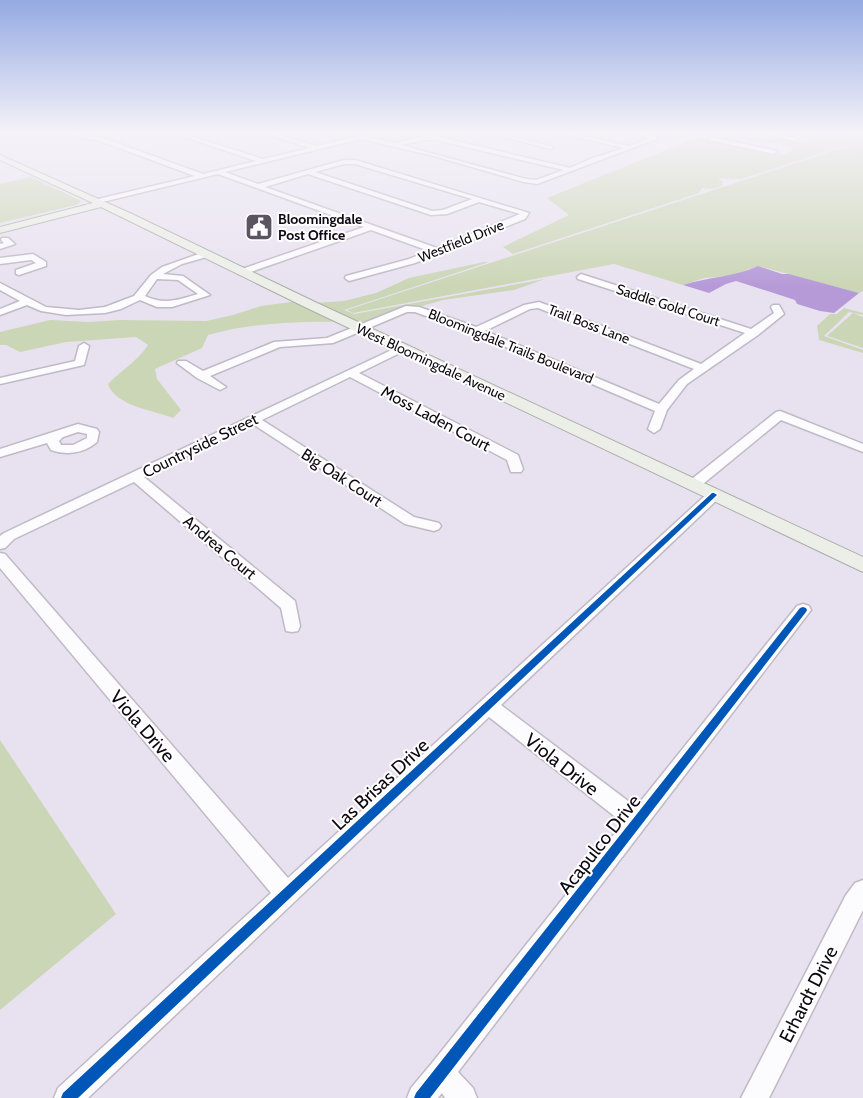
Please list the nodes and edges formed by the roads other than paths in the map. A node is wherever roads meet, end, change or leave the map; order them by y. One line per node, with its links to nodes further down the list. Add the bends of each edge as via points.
1 (59, 184): 9 (main road, West Bloomingdale Avenue)
2 (174, 184): 9 (street)
3 (254, 184): 7 (street)
4 (265, 184): 7 (street)
5 (345, 184): 8 (street, via 431,212 444,212)
6 (429, 184): 8 (street)
7 (259, 186): 11 (street)
8 (480, 199): 13 (street, Westfield Drive, via 526,214)
9 (100, 203): 10 (main road); 12 (main road); 14 (main road, West Bloomingdale Avenue)
10 (0, 226)
11 (372, 227): 13 (street); 17 (street)
12 (0, 230)
13 (438, 251): 20 (street, Westfield Drive)
14 (207, 254): 17 (main road, West Bloomingdale Avenue); 18 (street)
15 (0, 261): 16 (street, via 33,257 43,264)
16 (19, 272)
17 (242, 272): 26 (main road, West Bloomingdale Avenue)
18 (155, 276): 22 (street); 22 (street, via 180,278 205,295 158,306)
19 (581, 277): 28 (street, Saddle Gold Court)
20 (349, 278)
21 (0, 286): 23 (street)
22 (140, 296): 23 (street, via 108,310 73,312 49,310)
23 (26, 302): 25 (street)
24 (776, 307): 28 (street, via 778,314)
25 (0, 312)
26 (359, 327): 27 (street, Bloomingdale Trails Boulevard, via 406,308); 30 (main road, West Bloomingdale Avenue); 34 (street, Bloomingdale Trails Boulevard, via 328,340 278,344)
27 (477, 331): 32 (street, Trail Boss Lane, via 527,307 539,305); 37 (street, Bloomingdale Trails Boulevard)
28 (754, 333): 32 (street)
29 (84, 346): 35 (street, via 80,363)
30 (402, 348): 33 (street, Countryside Street); 45 (main road, West Bloomingdale Avenue)
31 (182, 363): 34 (street)
32 (702, 368): 37 (street, via 683,382)
33 (350, 373): 38 (street, Countryside Street); 43 (street, Moss Laden Court, via 513,458)
34 (201, 376): 36 (street)
35 (0, 381)
36 (220, 388)
37 (661, 409): 39 (street)
38 (253, 419): 44 (street, Countryside Street); 47 (street, Big Oak Court, via 410,521)
39 (654, 429)
40 (55, 437): 42 (street)
41 (863, 448): 45 (street, via 780,415)
42 (0, 453)
43 (516, 469)
44 (135, 476): 48 (street, Countryside Street, via 9,536); 52 (street, Andrea Court, via 289,605)
45 (693, 485): 46 (main road, West Bloomingdale Avenue)
46 (714, 495): 50 (main road, West Bloomingdale Avenue); 53 (street, Las Brisas Drive)
47 (434, 526)
48 (0, 544)
49 (0, 558): 56 (street, Viola Drive)
50 (863, 565)
51 (802, 610): 54 (street, Acapulco Drive)
52 (292, 626)
53 (488, 706): 54 (street, Viola Drive); 56 (street, Las Brisas Drive)
54 (637, 821): 57 (street, Acapulco Drive)
55 (863, 891): 61 (street, Erhardt Drive, via 854,902)
56 (286, 893): 58 (street, Las Brisas Drive)
57 (441, 1072): 59 (street, Acapulco Drive); 60 (street)
58 (68, 1098)
59 (421, 1098)
60 (463, 1098)
61 (755, 1098)

